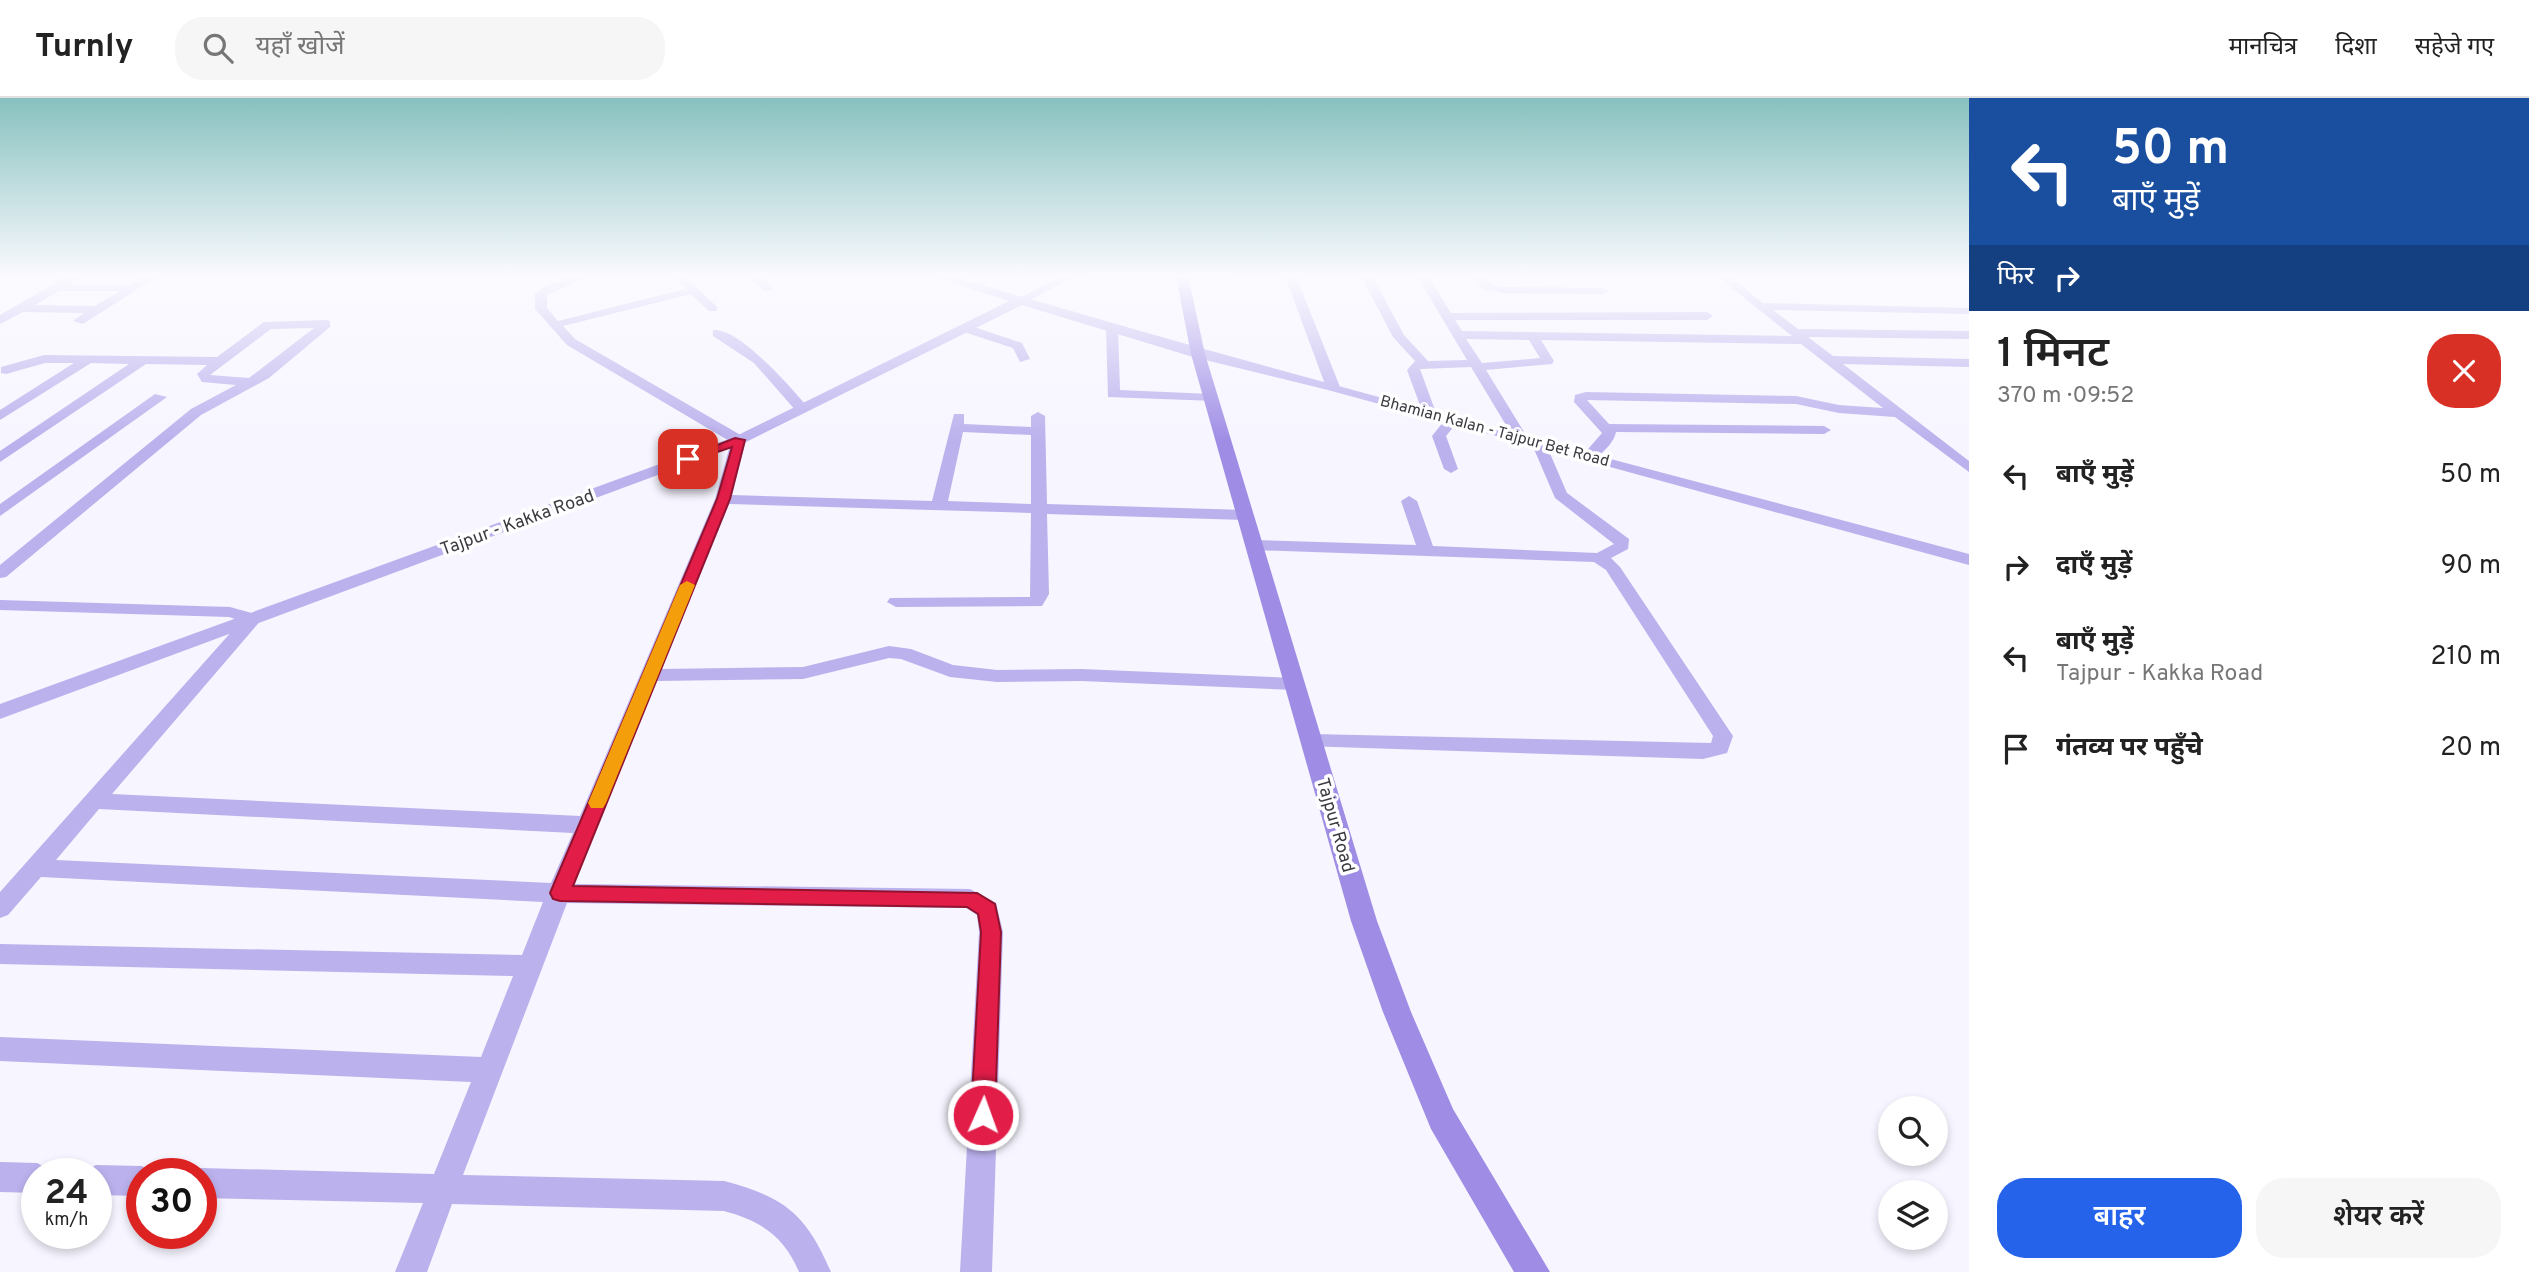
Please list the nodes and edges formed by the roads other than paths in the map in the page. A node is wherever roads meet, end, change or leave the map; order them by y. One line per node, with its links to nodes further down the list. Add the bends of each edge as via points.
1 (260, 331): 23 (street)
2 (317, 331): 28 (street)
3 (560, 331): 40 (street, via 593,356)
4 (959, 331): 32 (street, Tajpur - Kakka Road)
5 (973, 331): 19 (street, via 1018,346)
6 (1112, 331): 31 (street, via 1113,394)
7 (1121, 331): 18 (street, Bhamian Kalan - Tajpur Bet Road)
8 (1193, 331): 18 (main road, Tajpur Road)
9 (1311, 331): 29 (street)
10 (1396, 331): 25 (street)
11 (1455, 331): 14 (street)
12 (1792, 331): 16 (street)
13 (718, 333): 32 (street, via 758,360)
14 (1458, 335): 17 (street); 26 (street)
15 (1969, 335): 16 (street)
16 (1799, 336): 17 (street); 22 (street)
17 (1534, 337): 26 (street, via 1548,361)
18 (1198, 354): 29 (street, Bhamian Kalan - Tajpur Bet Road); 31 (main road, Tajpur Road)
19 (1024, 359)
20 (88, 360): 21 (street); 27 (street, via 33,360); 35 (street)
21 (143, 360): 23 (street); 43 (street)
22 (1831, 360): 24 (street); 34 (street)
23 (216, 361): 28 (street, via 204,377)
24 (1969, 363)
25 (1424, 364): 26 (street); 33 (street, via 1413,370)
26 (1477, 365): 39 (street)
27 (6, 370)
28 (253, 382): 56 (street, via 196,412)
29 (1333, 387): 33 (street, Bhamian Kalan - Tajpur Bet Road)
30 (160, 397): 50 (street)
31 (1211, 398): 51 (main road, Tajpur Road)
32 (802, 409): 40 (street, Tajpur - Kakka Road)
33 (1429, 412): 36 (street, Bhamian Kalan - Tajpur Bet Road)
34 (1898, 413): 37 (street, via 1796,401 1580,398); 44 (street)
35 (0, 416)
36 (1452, 419): 39 (street, Bhamian Kalan - Tajpur Bet Road); 45 (street, via 1439,436)
37 (1606, 428): 38 (street); 42 (street, via 1608,438)
38 (1824, 429)
39 (1520, 437): 41 (street, Bhamian Kalan - Tajpur Bet Road)
40 (739, 440): 46 (street); 59 (street, Tajpur - Kakka Road)
41 (1538, 442): 42 (street, Bhamian Kalan - Tajpur Bet Road); 54 (street, via 1560,495 1621,538 1622,546)
42 (1589, 456): 55 (street, Bhamian Kalan - Tajpur Bet Road)
43 (0, 458)
44 (1969, 468)
45 (1451, 469)
46 (723, 499): 48 (street); 60 (street)
47 (1409, 501): 53 (street)
48 (939, 505): 49 (street); 49 (street, via 958,423 1037,423)
49 (1038, 508): 51 (street); 57 (street, via 1040,594 1036,602)
50 (0, 511)
51 (1245, 514): 52 (main road, Tajpur Road)
52 (1254, 545): 53 (street); 61 (main road, Tajpur Road)
53 (1426, 550): 54 (street)
54 (1599, 558): 63 (street, via 1612,567 1723,736 1720,748 1703,752)
55 (1969, 560)
56 (0, 573)
57 (896, 602)
58 (0, 605): 59 (street, via 230,611)
59 (253, 619): 62 (street, Tajpur - Kakka Road); 64 (street)
60 (650, 675): 61 (street, via 803,673 889,652 904,653 950,671 997,676); 65 (street)
61 (1295, 684): 63 (main road, Tajpur Road)
62 (0, 712)
63 (1311, 741): 80 (main road, Tajpur Road, via 1364,921 1402,1024 1442,1119)
64 (94, 801): 65 (street); 66 (street)
65 (588, 825): 67 (street)
66 (35, 868): 67 (street); 68 (street)
67 (560, 893): 70 (street); 79 (street, via 970,899 988,910 991,932)
68 (0, 908)
69 (0, 954): 70 (street)
70 (530, 966): 72 (street)
71 (0, 1049): 72 (street)
72 (490, 1070): 76 (street)
73 (0, 1177): 74 (street)
74 (21, 1178)
75 (217, 1183): 76 (street)
76 (443, 1189): 77 (street); 78 (street, via 724,1196 760,1205 785,1220 806,1249)
77 (411, 1272)
78 (815, 1272)
79 (976, 1272)
80 (1533, 1272)

